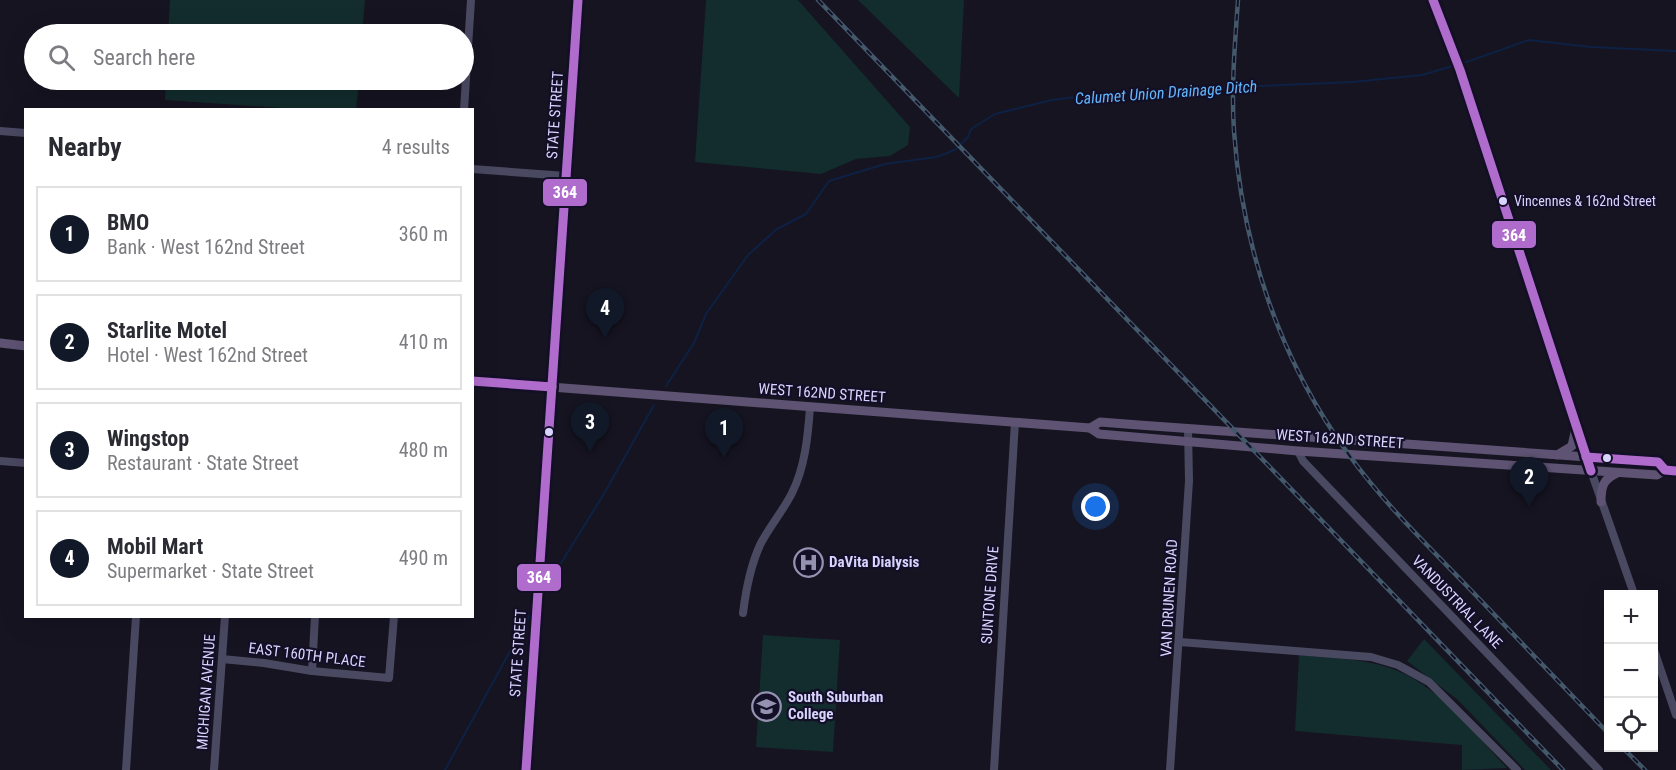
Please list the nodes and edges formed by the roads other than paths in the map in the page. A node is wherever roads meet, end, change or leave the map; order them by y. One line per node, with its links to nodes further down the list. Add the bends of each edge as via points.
1 (471, 0): 4 (street)
2 (578, 0): 10 (street, STATE STREET)
3 (1433, 0): 18 (street)
4 (469, 24)
5 (465, 90): 6 (street)
6 (464, 108)
7 (0, 131): 8 (street)
8 (24, 133)
9 (474, 169): 10 (street)
10 (566, 176): 14 (street, STATE STREET)
11 (0, 344): 12 (main road)
12 (24, 346)
13 (474, 381): 14 (main road, WEST 162ND STREET)
14 (552, 387): 15 (main road, WEST 162ND STREET); 45 (main road, STATE STREET)
15 (810, 407): 16 (main road, WEST 162ND STREET); 33 (street, via 802,464 792,493 752,566)
16 (1014, 422): 17 (main road, WEST 162ND STREET); 46 (street, SUNTONE DRIVE)
17 (1090, 428): 19 (main road, WEST 162ND STREET, via 1100,422); 21 (main road, WEST 162ND STREET, via 1098,434)
18 (1576, 428): 23 (main road, via 1572,446); 24 (street)
19 (1188, 429): 20 (main road, WEST 162ND STREET); 21 (street, VAN DRUNEN ROAD)
20 (1298, 436): 22 (main road); 23 (main road, WEST 162ND STREET)
21 (1189, 442): 22 (main road, WEST 162ND STREET); 38 (street, VAN DRUNEN ROAD)
22 (1298, 451): 28 (main road, WEST 162ND STREET); 49 (street, VANDUSTRIAL LANE, via 1303,461)
23 (1557, 455): 24 (main road, WEST 162ND STREET)
24 (1586, 457): 27 (main road, WEST 162ND STREET, via 1658,462); 28 (street)
25 (0, 461): 26 (street)
26 (24, 463)
27 (1665, 470): 29 (main road); 30 (main road, WEST 162ND STREET, via 1657,475)
28 (1591, 471): 30 (main road, WEST 162ND STREET); 31 (street)
29 (1676, 471)
30 (1617, 473): 31 (main road, via 1603,485)
31 (1602, 502): 32 (street)
32 (1633, 590)
33 (743, 613)
34 (136, 618): 43 (street)
35 (225, 618): 39 (street, MICHIGAN AVENUE)
36 (315, 618): 41 (street)
37 (394, 618): 41 (street, EAST 160TH PLACE, via 389,678)
38 (1180, 642): 47 (street, VAN DRUNEN ROAD); 48 (street, via 1371,657 1398,665 1429,682)
39 (222, 659): 41 (street, EAST 160TH PLACE); 44 (street, MICHIGAN AVENUE)
40 (1658, 665): 42 (street)
41 (312, 671)
42 (1676, 715)
43 (126, 770)
44 (214, 770)
45 (525, 770)
46 (994, 770)
47 (1170, 770)
48 (1517, 770)
49 (1599, 770)

